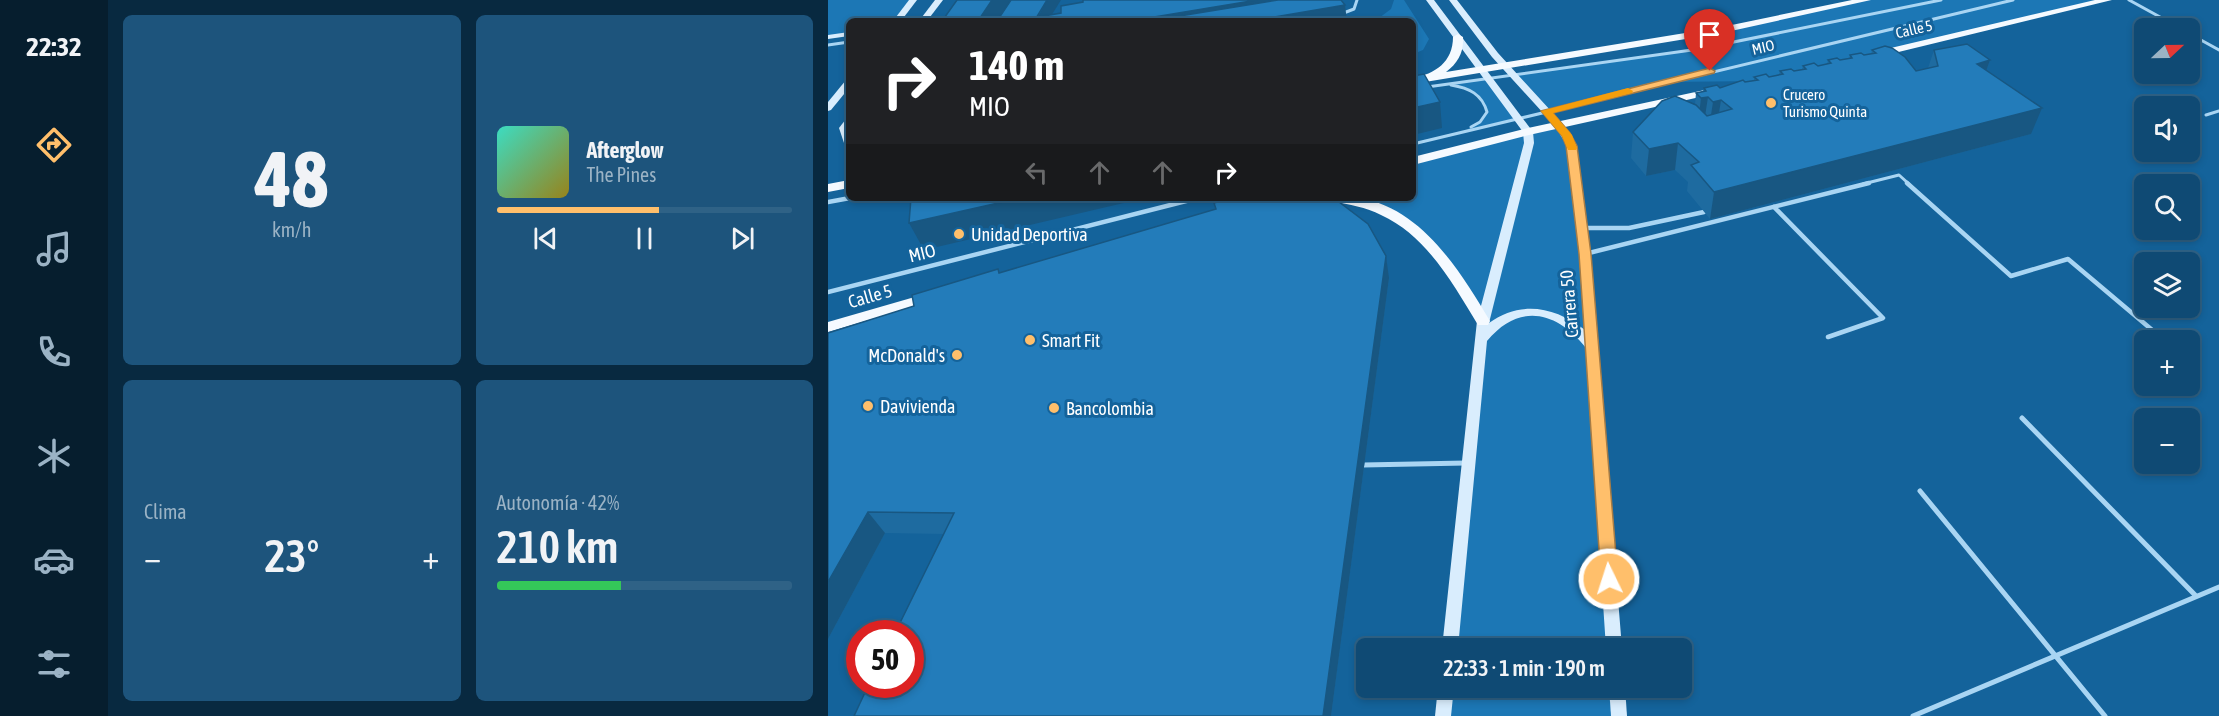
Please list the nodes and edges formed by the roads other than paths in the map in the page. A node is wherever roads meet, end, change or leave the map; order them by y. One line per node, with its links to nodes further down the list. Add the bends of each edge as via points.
1 (913, 0): 12 (main road)
2 (939, 0): 13 (main road)
3 (1358, 0): 11 (lane, via 1354,9)
4 (1430, 0): 17 (main road)
5 (1453, 0): 23 (main road, Carrera 50)
6 (1866, 0): 23 (main road, via 1722,30)
7 (1941, 0): 25 (lane, MIO, via 1699,49)
8 (2013, 0): 31 (lane, MIO)
9 (2107, 0): 22 (main road, Calle 5)
10 (2128, 0): 14 (lane)
11 (1337, 15)
12 (899, 18)
13 (925, 18)
14 (2161, 18)
15 (846, 34): 16 (main road)
16 (828, 37)
17 (1458, 37): 24 (main road); 27 (main road, via 1455,58)
18 (2200, 40): 21 (lane)
19 (846, 42): 20 (lane)
20 (828, 45)
21 (2219, 50)
22 (1880, 57)
23 (1505, 66): 24 (main road); 25 (main road, Carrera 50)
24 (1485, 74): 25 (lane, MIO); 27 (main road); 34 (main road)
25 (1514, 75): 31 (main road, Carrera 50)
26 (1416, 82): 27 (main road)
27 (1429, 84): 36 (lane, via 1466,88 1485,101 1484,117)
28 (846, 86): 30 (main road)
29 (1725, 88): 35 (main road)
30 (828, 108)
31 (1546, 111): 34 (lane, MIO); 35 (main road, Carrera 50)
32 (2219, 111): 33 (lane)
33 (2206, 115)
34 (1518, 118): 36 (lane, MIO); 37 (main road)
35 (1559, 125): 37 (main road); 48 (main road, Carrera 50, via 1572,146)
36 (1466, 130): 38 (lane, MIO)
37 (1528, 132): 39 (main road); 52 (main road, via 1529,143)
38 (1416, 143)
39 (1416, 160)
40 (846, 185): 41 (main road)
41 (828, 188)
42 (846, 199): 45 (lane)
43 (1186, 201): 50 (lane, MIO)
44 (1350, 201): 52 (main road, via 1376,207 1414,228 1439,254)
45 (828, 202)
46 (1774, 207): 49 (lane); 54 (lane, via 1899,175 2011,276 2068,259); 55 (lane, via 1883,318)
47 (1704, 212): 48 (lane, via 1624,230)
48 (1582, 228): 49 (main road, Carrera 50)
49 (1585, 254): 57 (main road, Carrera 50)
50 (828, 291)
51 (950, 291): 53 (main road, Calle 5)
52 (1483, 321): 56 (main road)
53 (828, 327)
54 (2152, 330)
55 (1828, 337)
56 (1481, 342): 57 (main road, via 1502,319 1521,313 1543,313 1572,324); 59 (main road)
57 (1592, 348): 65 (main road, Carrera 50)
58 (2022, 417): 63 (lane)
59 (1469, 463): 60 (lane); 64 (main road)
60 (1363, 465)
61 (1920, 491): 66 (lane)
62 (2219, 587): 63 (lane)
63 (2196, 596): 66 (lane)
64 (1451, 638)
65 (1613, 638)
66 (2055, 656): 71 (lane); 72 (lane)
67 (1445, 698): 69 (main road)
68 (1618, 698): 70 (main road)
69 (1443, 716)
70 (1619, 716)
71 (1913, 716)
72 (2105, 716)

